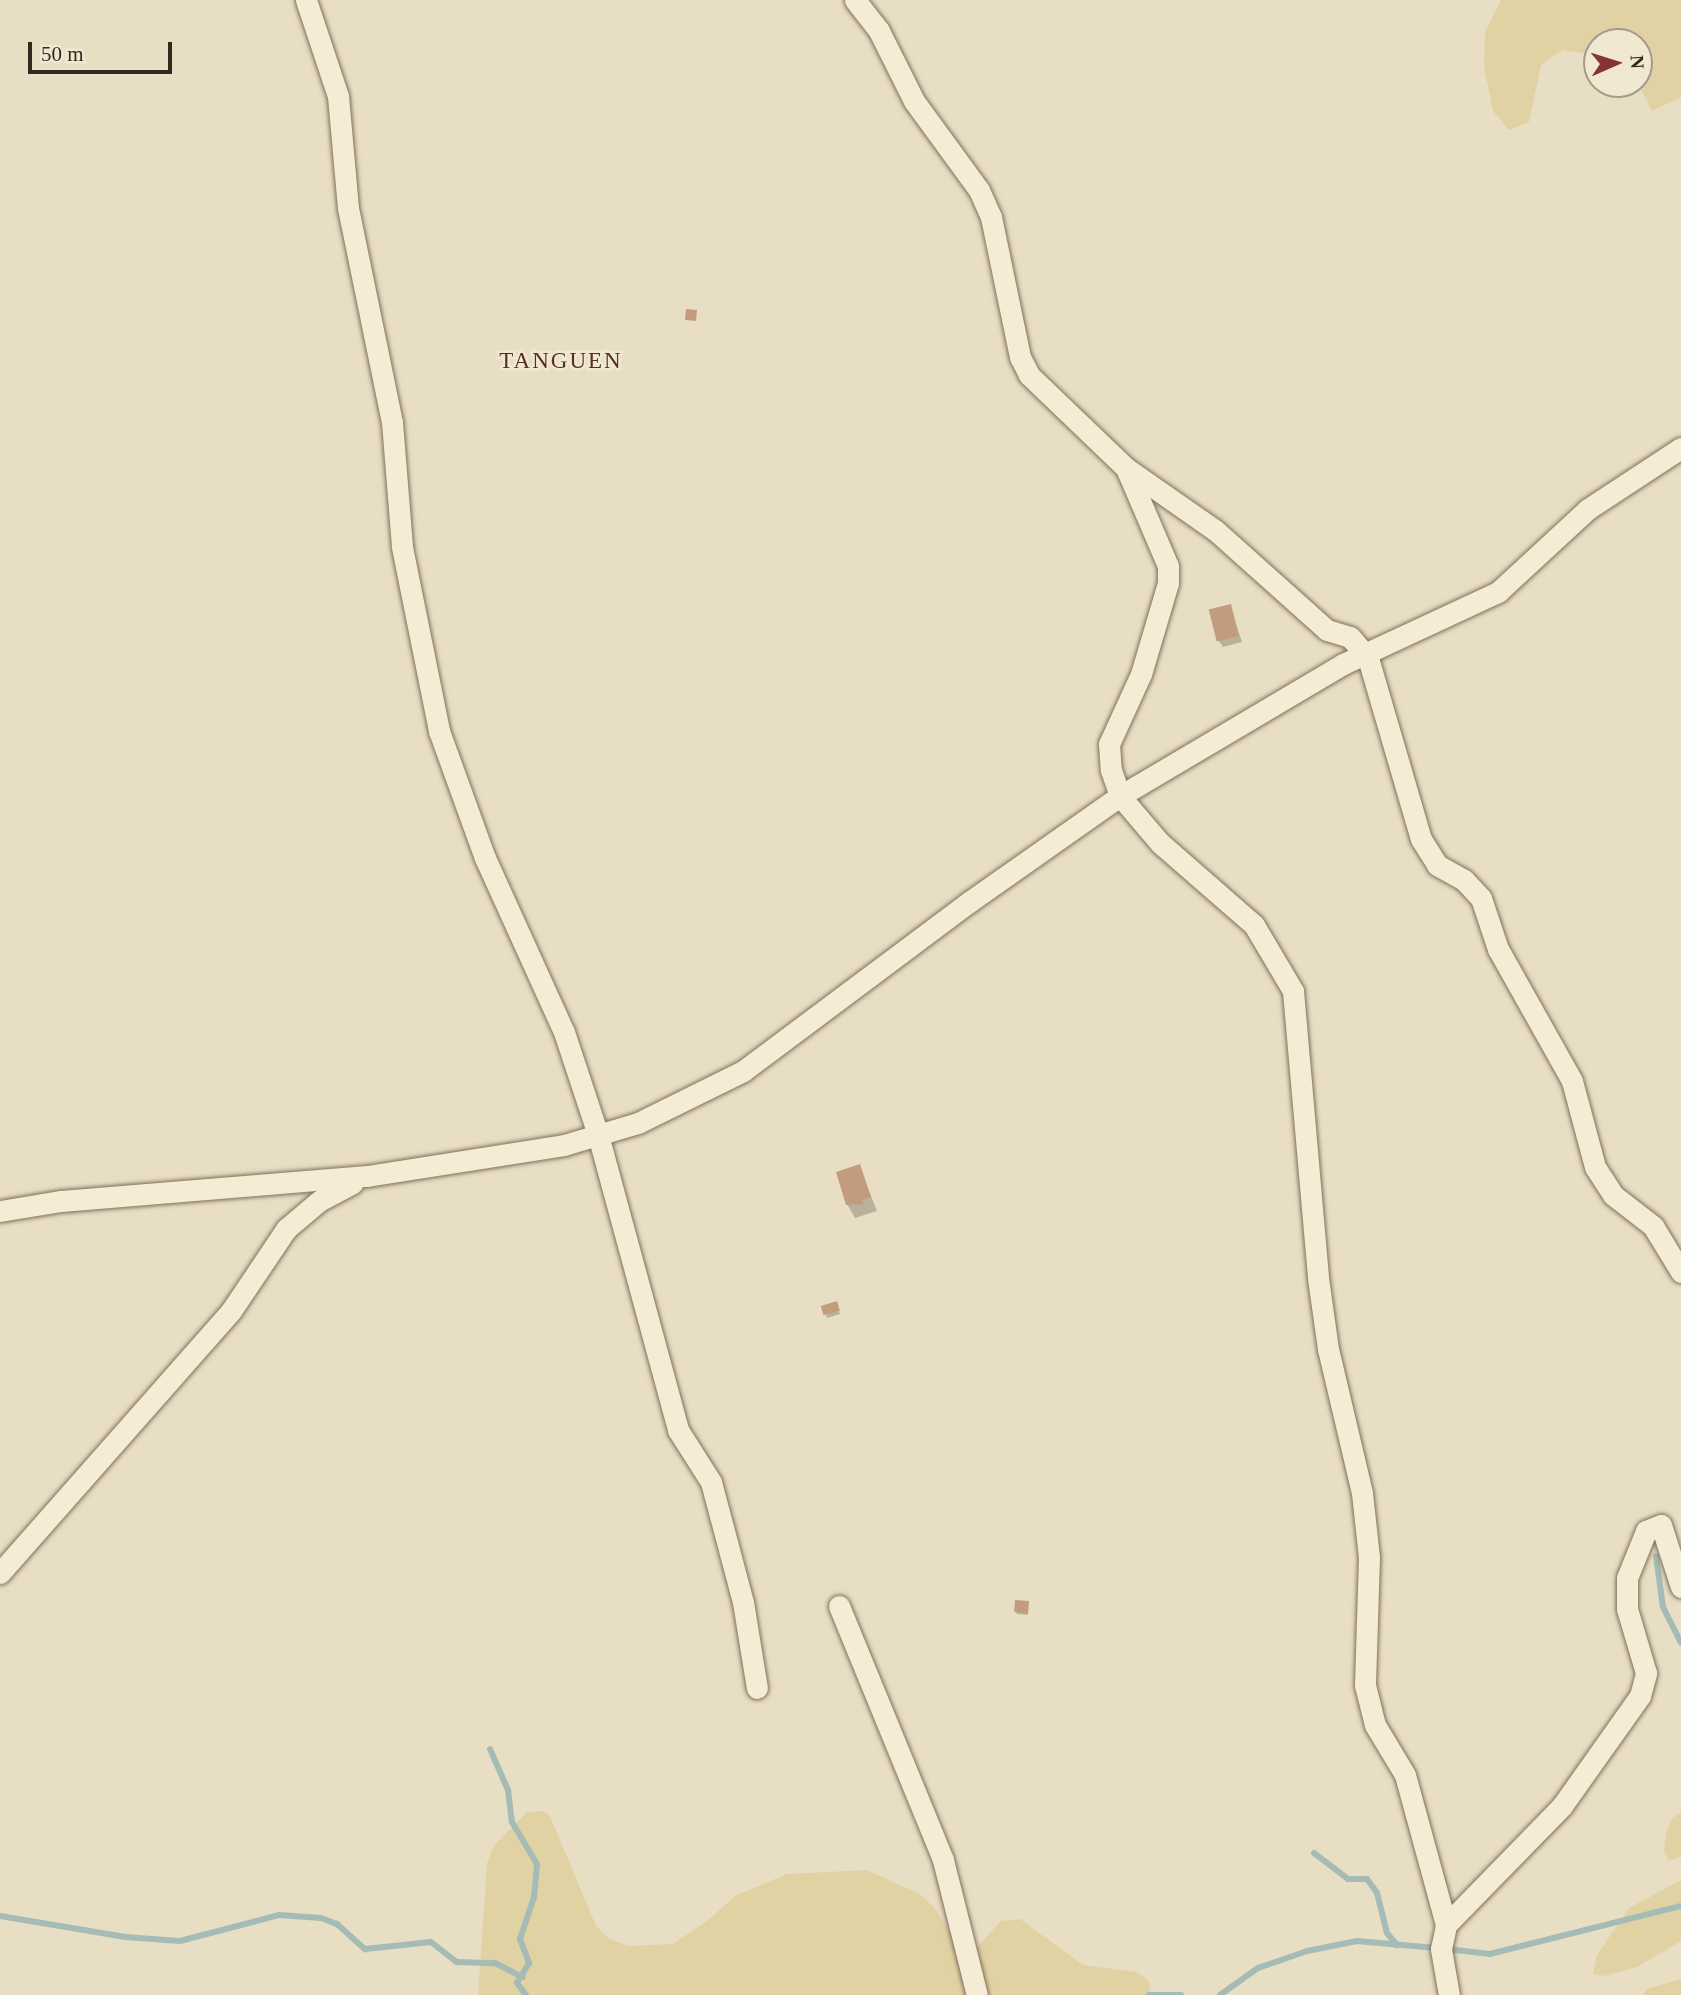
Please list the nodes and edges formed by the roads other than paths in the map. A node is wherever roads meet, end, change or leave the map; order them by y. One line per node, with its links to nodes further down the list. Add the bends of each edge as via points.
1 (306, 0): 7 (street, via 338,96 348,208 392,422 402,547 439,731 485,858 564,1032)
2 (855, 0): 4 (street, via 879,31 914,102 979,190 991,217 1020,357 1030,375)
3 (1681, 447): 5 (street, via 1588,509 1498,592)
4 (1126, 468): 5 (street, via 1215,530 1327,630 1350,638); 6 (street, via 1159,541 1168,575 1141,674 1109,744)
5 (1365, 654): 6 (street); 10 (street, via 1380,688 1421,839 1437,865 1464,880 1481,898 1498,949 1573,1081 1595,1167 1613,1195 1653,1226)
6 (1120, 796): 7 (street, via 743,1071 638,1123); 15 (street, via 1160,843 1254,925 1293,991 1319,1290 1362,1493 1368,1544 1365,1685 1375,1725 1405,1775)
7 (598, 1135): 8 (street, via 564,1145); 14 (street, via 678,1430 711,1482 743,1602)
8 (367, 1176): 9 (street, via 61,1201); 11 (street, via 318,1201 286,1229 231,1311)
9 (0, 1212)
10 (1681, 1272)
11 (0, 1573)
12 (1681, 1587): 15 (street, via 1661,1525 1646,1531 1627,1578 1627,1609 1646,1673 1640,1696 1562,1806)
13 (839, 1606): 16 (street, via 943,1860)
14 (757, 1688)
15 (1446, 1925): 17 (street, via 1441,1949)
16 (977, 1995)
17 (1449, 1995)

